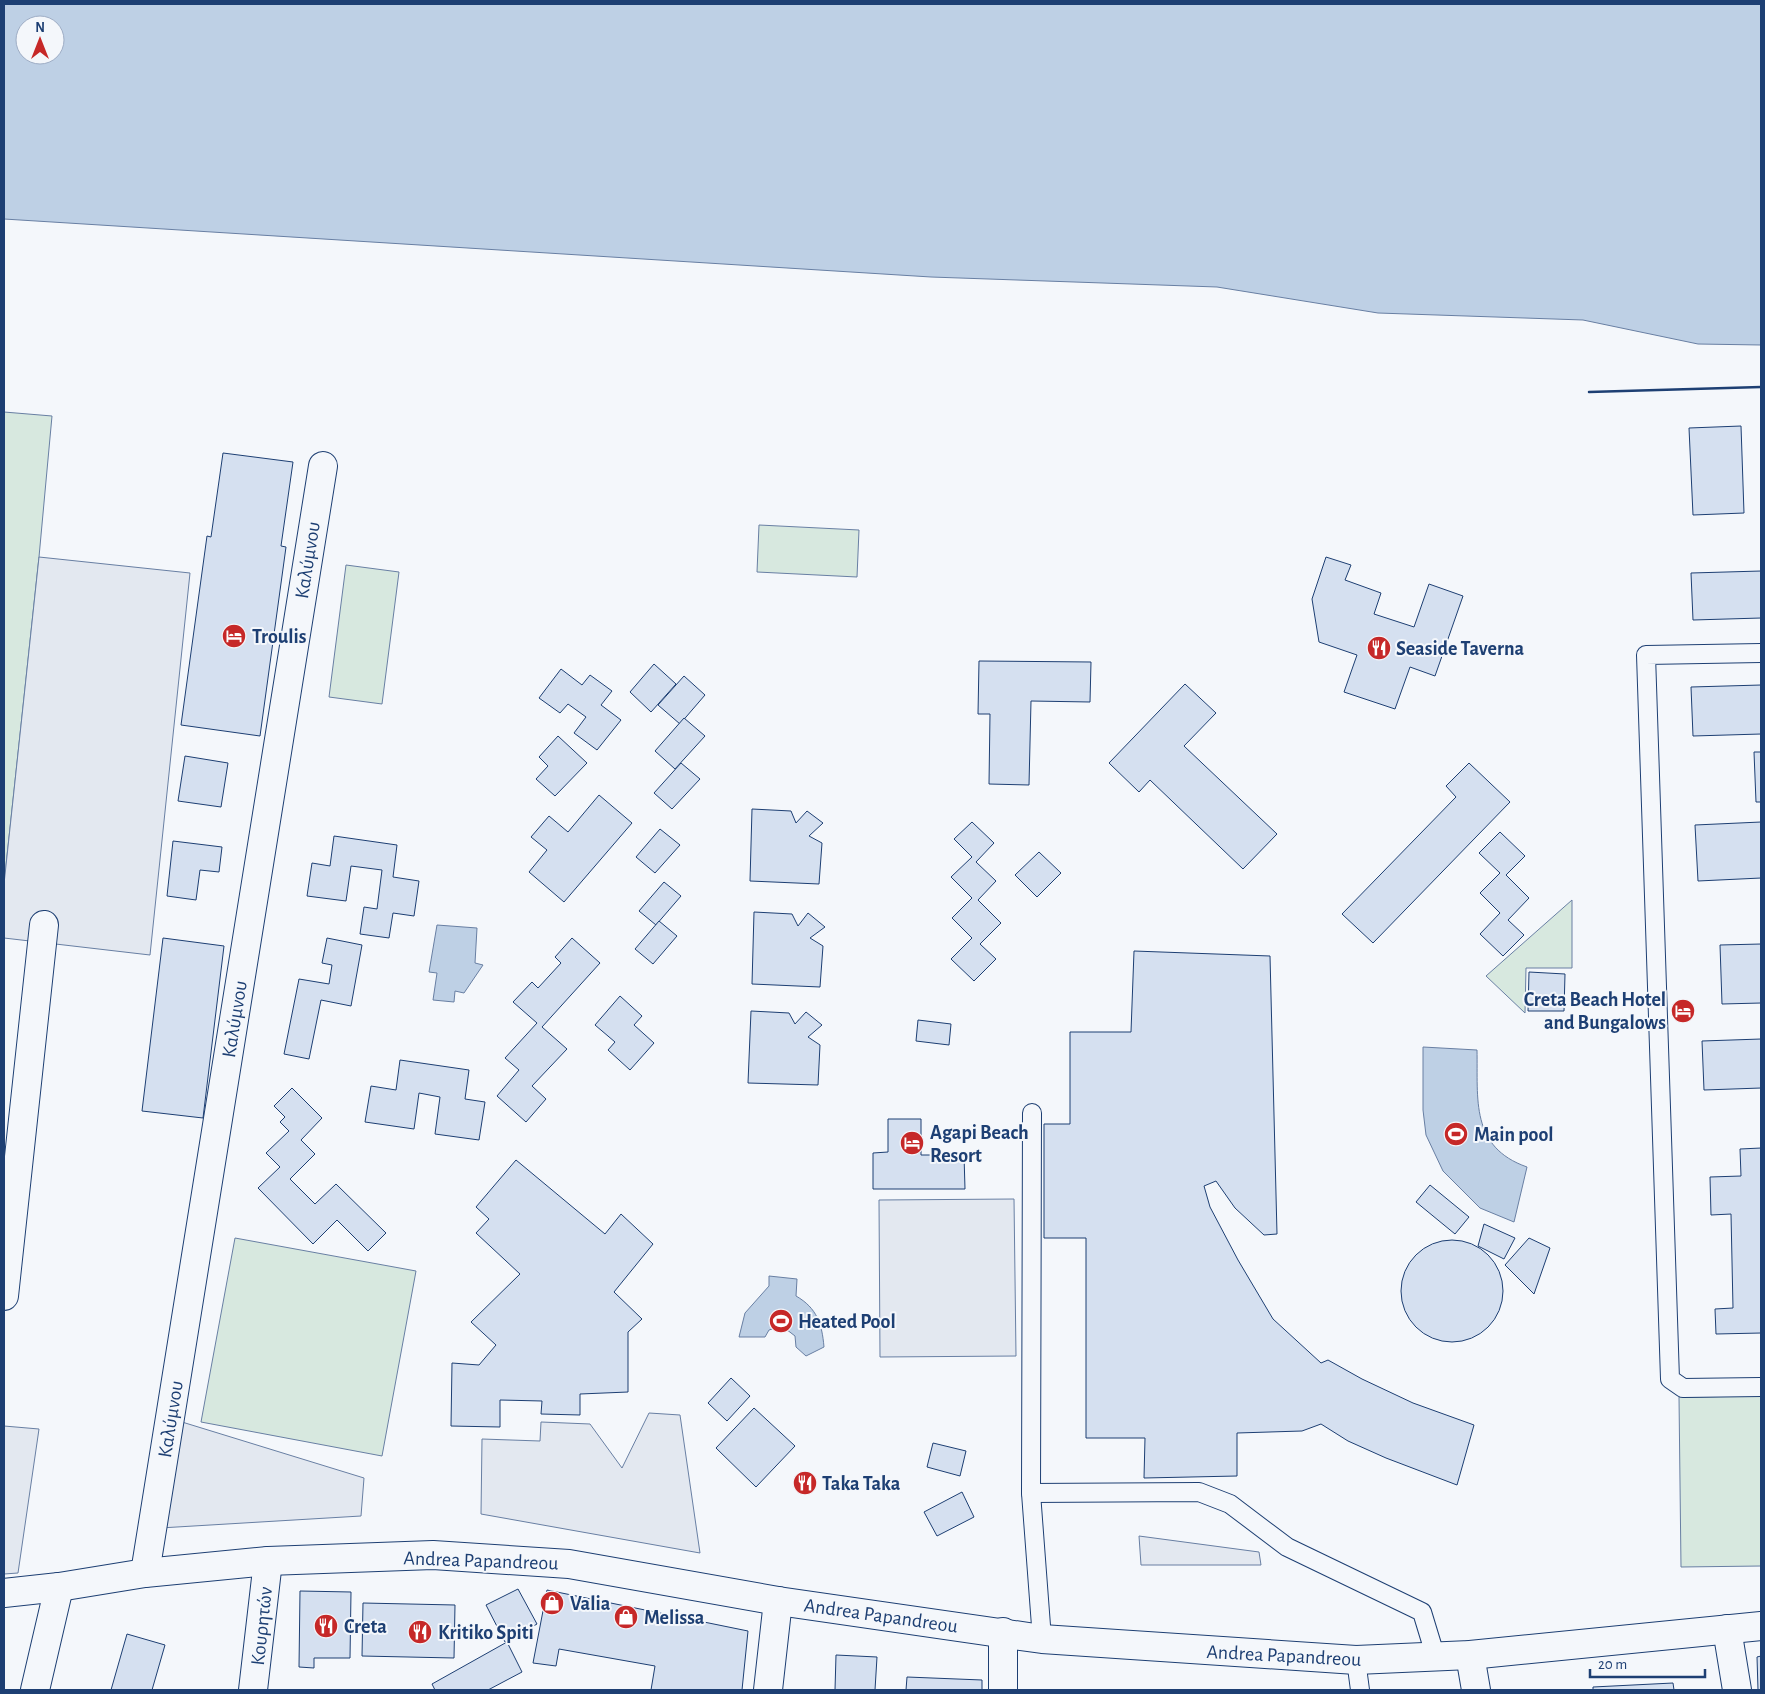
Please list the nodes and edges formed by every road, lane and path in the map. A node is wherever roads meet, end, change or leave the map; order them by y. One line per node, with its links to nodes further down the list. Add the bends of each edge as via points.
1 (323, 466): 9 (street, Καλύμνου)
2 (1761, 653): 6 (lane, via 1646,655 1670,1380 1683,1388)
3 (44, 925): 5 (street)
4 (1032, 1113): 7 (lane)
5 (4, 1296)
6 (1761, 1387)
7 (1031, 1493): 16 (lane); 18 (lane, via 1199,1492 1230,1504 1286,1547 1422,1612)
8 (268, 1561): 9 (street, Andrea Papandreou); 12 (street, Andrea Papandreou, via 433,1555 569,1564); 21 (street, Κουρητών)
9 (145, 1572): 10 (street, Andrea Papandreou)
10 (59, 1587): 11 (street, Andrea Papandreou); 20 (street)
11 (4, 1593)
12 (778, 1601): 15 (street, Andrea Papandreou); 22 (street)
13 (1761, 1626): 14 (street, Andrea Papandreou)
14 (1728, 1629): 17 (street, Andrea Papandreou); 26 (street)
15 (1003, 1632): 16 (street, Andrea Papandreou); 23 (street)
16 (1042, 1639): 19 (street, Andrea Papandreou)
17 (1470, 1655): 18 (street, Andrea Papandreou); 25 (street)
18 (1436, 1658): 19 (street, Andrea Papandreou)
19 (1356, 1660): 24 (lane)
20 (35, 1690)
21 (254, 1690)
22 (768, 1690)
23 (1003, 1690)
24 (1360, 1690)
25 (1476, 1690)
26 (1737, 1690)

